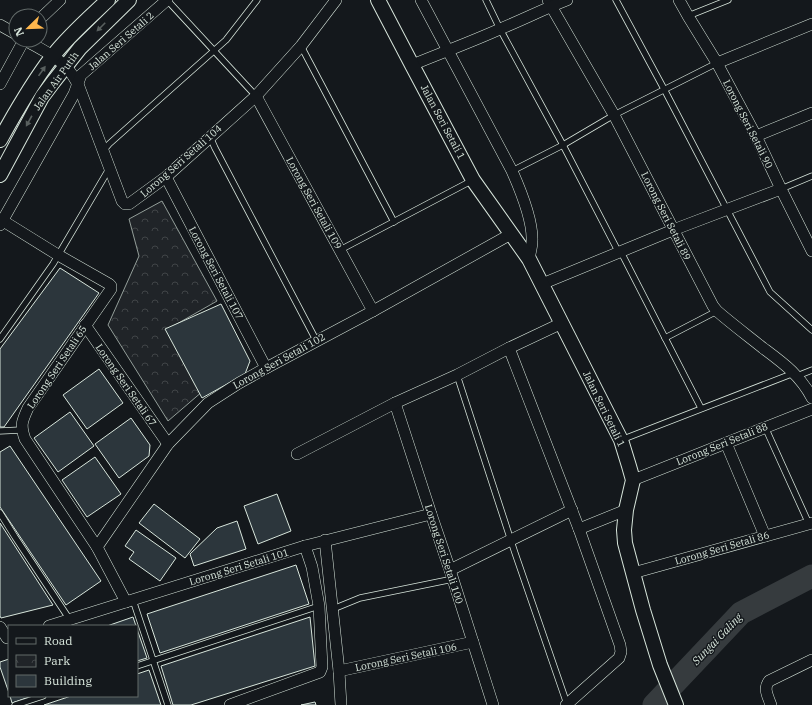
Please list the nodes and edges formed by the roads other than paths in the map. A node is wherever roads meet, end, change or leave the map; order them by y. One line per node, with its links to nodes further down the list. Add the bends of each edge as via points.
1 (60, 0): 15 (street)
2 (108, 0): 24 (street, Jalan Air Putih)
3 (129, 0): 27 (street, Jalan Air Putih, one-way to 27)
4 (167, 0): 23 (lane); 29 (street, Jalan Seri Setali 2, via 82,75)
5 (257, 0): 23 (lane, via 233,32)
6 (336, 0): 19 (street, Lorong Seri Setali 104)
7 (378, 0): 26 (street, Jalan Seri Setali 1)
8 (421, 0): 22 (street)
9 (486, 0): 18 (lane)
10 (567, 0): 14 (street)
11 (616, 0): 30 (lane)
12 (679, 0): 16 (street, Lorong Seri Setali 90)
13 (728, 0): 16 (lane)
14 (549, 3): 18 (street); 33 (street, Lorong Seri Setali 89)
15 (48, 11)
16 (688, 16): 25 (street, Lorong Seri Setali 90)
17 (812, 24): 25 (street)
18 (500, 29): 22 (street); 37 (lane)
19 (301, 46): 31 (street, Lorong Seri Setali 104); 48 (lane)
20 (20, 48): 28 (street)
21 (38, 48): 24 (street, Lorong Seri Setali 104)
22 (448, 50): 26 (street); 40 (street)
23 (214, 51): 31 (lane); 38 (lane)
24 (52, 56): 27 (street, Lorong Seri Setali 104); 36 (street, Jalan Air Putih, one-way to 24)
25 (717, 63): 30 (lane); 34 (street, Lorong Seri Setali 90)
26 (412, 65): 44 (street, Jalan Seri Setali 1)
27 (65, 66): 29 (street, Lorong Seri Setali 104); 41 (street, Jalan Air Putih, one-way to 41, via 42,98)
28 (0, 84)
29 (78, 84): 38 (street, Lorong Seri Setali 104); 47 (street, Jalan Seri Setali 2)
30 (664, 89): 33 (lane); 46 (lane)
31 (256, 96): 35 (street, Lorong Seri Setali 104); 52 (street, Lorong Seri Setali 109)
32 (812, 113): 34 (street)
33 (614, 115): 37 (lane); 49 (street, Lorong Seri Setali 89)
34 (756, 136): 45 (street, Lorong Seri Setali 90)
35 (210, 137): 43 (street, Lorong Seri Setali 104); 65 (lane)
36 (0, 140)
37 (563, 145): 40 (lane); 54 (lane)
38 (103, 151): 39 (street, Lorong Seri Setali 104)
39 (110, 168): 43 (street, Lorong Seri Setali 104, via 122,201 126,204 133,202); 55 (lane)
40 (512, 171): 56 (street, via 531,225)
41 (0, 175)
42 (812, 176): 45 (lane)
43 (166, 177): 67 (street, Lorong Seri Setali 107)
44 (473, 180): 48 (lane); 50 (street, Jalan Seri Setali 1)
45 (781, 189): 46 (street); 51 (street, Lorong Seri Setali 90)
46 (727, 210): 49 (street); 62 (lane, via 770,292)
47 (1, 222): 55 (street, Lorong Seri Setali 65)
48 (394, 222): 52 (lane)
49 (673, 230): 54 (street); 59 (street, Lorong Seri Setali 89)
50 (511, 234): 56 (street, Jalan Seri Setali 1); 58 (street, Lorong Seri Setali 102)
51 (809, 239): 53 (street, Lorong Seri Setali 90)
52 (340, 250): 58 (street, Lorong Seri Setali 109)
53 (812, 251)
54 (620, 252): 57 (street); 63 (lane)
55 (58, 255): 61 (street, Lorong Seri Setali 65, via 111,286); 64 (lane)
56 (529, 259): 57 (street, Jalan Seri Setali 1)
57 (542, 284): 60 (street, Jalan Seri Setali 1)
58 (373, 311): 65 (street, Lorong Seri Setali 102)
59 (717, 311): 63 (lane); 70 (street, Lorong Seri Setali 89)
60 (562, 323): 66 (street); 78 (street, Jalan Seri Setali 1)
61 (85, 325): 76 (street, Lorong Seri Setali 65, via 28,408); 80 (street, Lorong Seri Setali 67)
62 (812, 330)
63 (665, 338): 73 (lane)
64 (0, 339)
65 (316, 340): 67 (street, Lorong Seri Setali 102)
66 (510, 348): 69 (street); 83 (street)
67 (266, 368): 80 (street, Lorong Seri Setali 102, via 208,403)
68 (812, 370): 70 (lane)
69 (457, 374): 72 (street); 91 (lane)
70 (795, 374): 71 (street, Lorong Seri Setali 89); 73 (lane)
71 (812, 398)
72 (395, 403): 81 (street); 86 (street, Lorong Seri Setali 100)
73 (701, 408): 78 (lane)
74 (812, 409): 75 (street, Lorong Seri Setali 88)
75 (765, 427): 79 (street, Lorong Seri Setali 88); 87 (lane)
76 (21, 430): 77 (lane); 93 (street, via 24,439)
77 (0, 431)
78 (621, 440): 82 (street, Jalan Seri Setali 1)
79 (726, 443): 82 (street, Lorong Seri Setali 88); 89 (street)
80 (168, 444): 93 (street, Lorong Seri Setali 102)
81 (297, 454)
82 (633, 480): 84 (street, Jalan Seri Setali 1)
83 (572, 510): 88 (street); 91 (street)
84 (626, 510): 88 (street); 94 (street, Jalan Seri Setali 1, via 625,543)
85 (0, 513): 99 (lane)
86 (430, 514): 90 (street, Lorong Seri Setali 101); 95 (street, Lorong Seri Setali 100)
87 (810, 523): 89 (street, Lorong Seri Setali 86)
88 (579, 529): 110 (street, via 622,652 619,658)
89 (766, 536): 94 (street, Lorong Seri Setali 86)
90 (325, 540): 92 (street, Lorong Seri Setali 101); 98 (street)
91 (511, 540): 95 (street); 110 (lane)
92 (305, 546): 96 (street, Lorong Seri Setali 101); 97 (street, via 312,567)
93 (97, 547): 96 (street)
94 (633, 573): 116 (street, Jalan Seri Setali 1, via 660,665)
95 (452, 574): 98 (lane, via 360,598); 103 (street, Lorong Seri Setali 100)
96 (129, 601): 99 (street, Lorong Seri Setali 101); 105 (lane)
97 (319, 606): 105 (lane); 109 (street, via 322,667 320,672)
98 (332, 609): 107 (street)
99 (70, 620): 100 (street, Lorong Seri Setali 101)
100 (52, 625)
101 (0, 627): 102 (street)
102 (5, 638)
103 (473, 642): 107 (street, Lorong Seri Setali 106); 115 (street, Lorong Seri Setali 100)
104 (812, 660): 117 (street, via 769,681 765,690)
105 (153, 661): 106 (lane); 112 (lane)
106 (138, 666)
107 (339, 671): 114 (street)
108 (40, 697): 111 (lane)
109 (246, 703): 113 (street)
110 (566, 704)
111 (15, 705)
112 (168, 705)
113 (230, 705)
114 (341, 705)
115 (491, 705)
116 (676, 705)
117 (771, 705)

